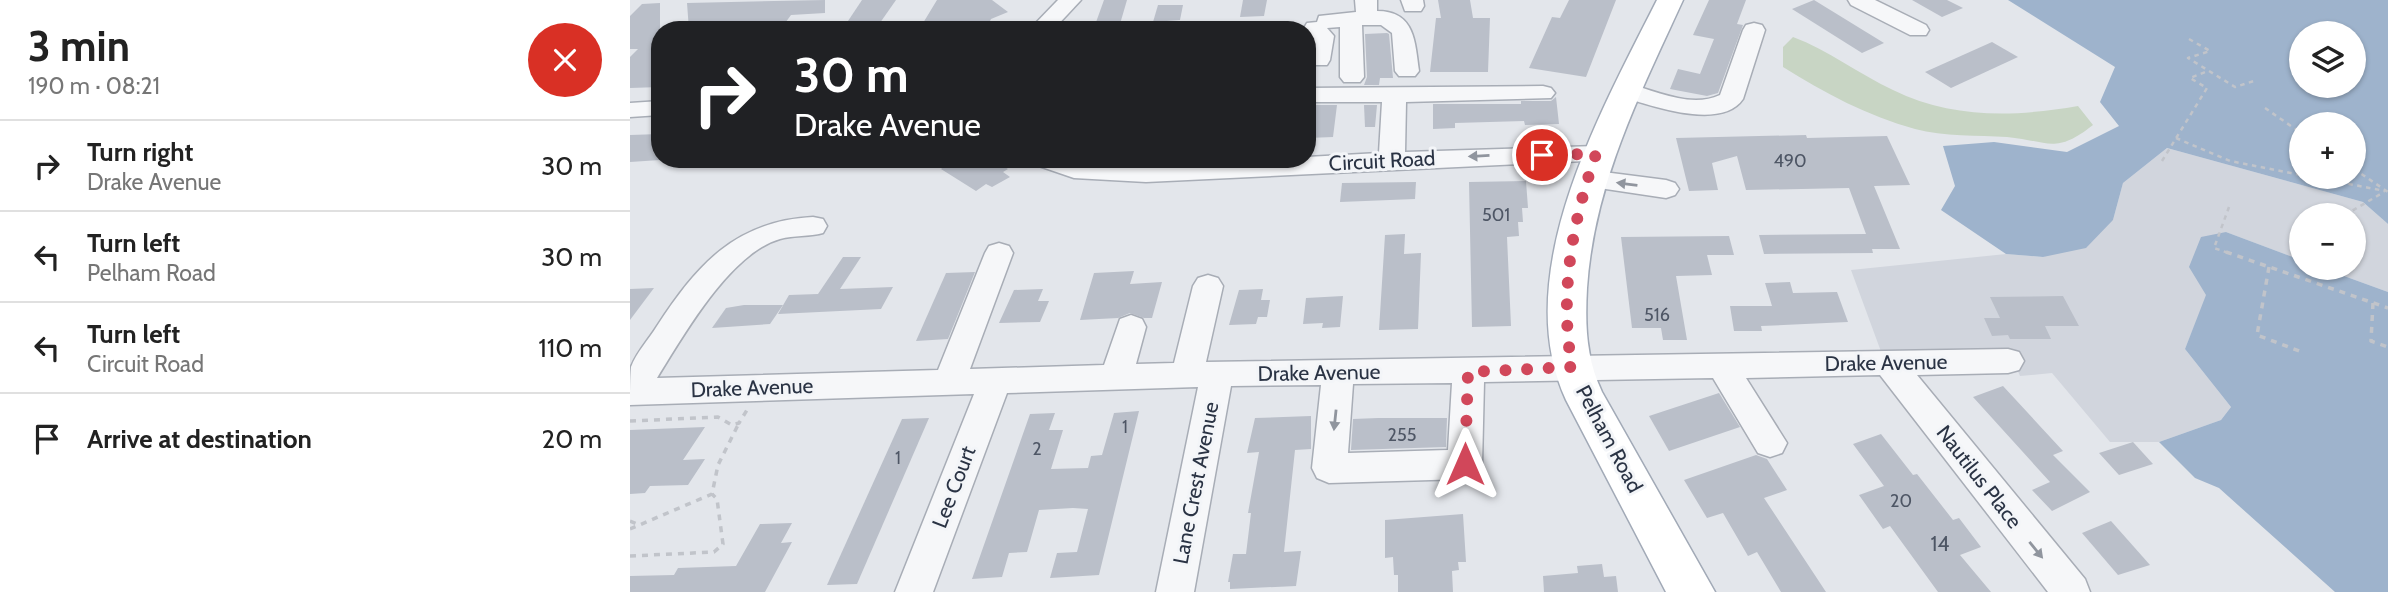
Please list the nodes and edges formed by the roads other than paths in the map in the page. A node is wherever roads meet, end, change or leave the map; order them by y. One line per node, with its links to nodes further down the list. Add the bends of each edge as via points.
1 (1039, 0): 7 (street, via 1044,8)
2 (1070, 0): 8 (street)
3 (1670, 0): 14 (main road, Pelham Road)
4 (1859, 0): 10 (street)
5 (1362, 12): 6 (street); 12 (street, via 1398,24); 13 (street)
6 (1319, 20): 11 (street, via 1323,36)
7 (1043, 21)
8 (1048, 21)
9 (1754, 30): 14 (street, via 1731,99 1721,105 1663,101)
10 (1918, 30)
11 (1319, 60)
12 (1407, 71)
13 (1352, 77)
14 (1625, 90): 22 (main road, Pelham Road)
15 (1544, 93): 17 (street)
16 (1316, 95): 17 (street)
17 (1397, 95): 20 (street)
18 (651, 109): 19 (street)
19 (630, 110)
20 (1392, 161): 21 (street, Circuit Road); 22 (street, Circuit Road, one-way to 20, via 1500,155)
21 (1316, 162)
22 (1592, 167): 25 (street, Circuit Road, one-way to 22); 33 (main road, Pelham Road, via 1570,258 1567,337)
23 (1069, 168): 24 (street, Circuit Road, via 1146,174)
24 (1175, 168)
25 (1666, 189)
26 (813, 226): 40 (street, via 762,235 697,291)
27 (999, 253): 38 (street)
28 (1208, 286): 36 (street, Lane Crest Avenue)
29 (1131, 327): 37 (street)
30 (2007, 361): 31 (street, Drake Avenue)
31 (1888, 362): 32 (street, Drake Avenue); 45 (street, Nautilus Place, one-way to 45)
32 (1722, 366): 33 (street, Drake Avenue); 41 (street)
33 (1572, 367): 34 (street, Drake Avenue); 44 (main road, Pelham Road)
34 (1468, 372): 35 (street, Drake Avenue); 35 (street, one-way to 34, via 1329,468 1465,464)
35 (1338, 373): 36 (street, Drake Avenue)
36 (1202, 374): 37 (street, Drake Avenue); 43 (street, Lane Crest Avenue)
37 (1116, 377): 39 (street, Drake Avenue)
38 (949, 382): 39 (street, Drake Avenue); 40 (street, Drake Avenue)
39 (995, 382): 42 (street, Lee Court)
40 (631, 401)
41 (1770, 443)
42 (914, 592)
43 (1175, 592)
44 (1691, 592)
45 (2071, 592)

